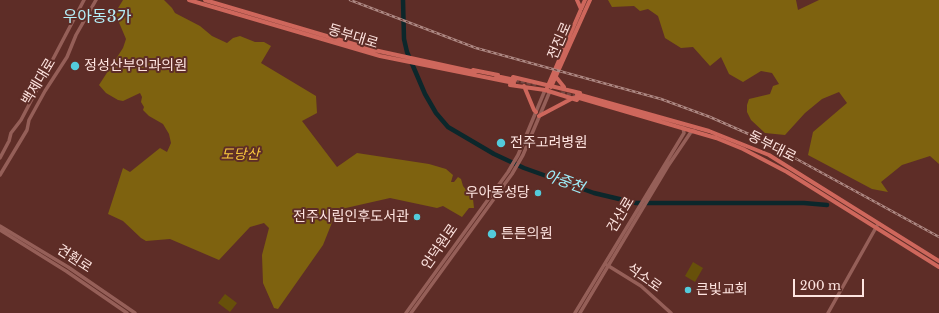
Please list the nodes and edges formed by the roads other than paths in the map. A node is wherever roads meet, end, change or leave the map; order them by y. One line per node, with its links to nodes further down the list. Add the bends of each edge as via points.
1 (84, 0): 23 (street, 백제대로, via 24,114 11,133)
2 (98, 0): 25 (street, 백제대로)
3 (189, 0): 9 (main road, 동부대로, via 358,51 402,61)
4 (205, 0): 9 (main road, 동부대로)
5 (577, 0): 8 (main road)
6 (585, 0): 8 (main road, 전진로)
7 (590, 0): 11 (main road, 전진로)
8 (581, 9): 11 (main road, 전진로)
9 (416, 61): 10 (main road, 동부대로)
10 (469, 72): 12 (main road); 12 (main road)
11 (554, 76): 13 (main road, via 550,75 548,80); 15 (main road, 전진로); 16 (main road)
12 (516, 82): 13 (main road); 14 (main road, 동부대로)
13 (538, 84): 15 (main road)
14 (524, 86): 17 (main road, 동부대로); 19 (main road)
15 (550, 86): 16 (main road); 17 (main road, 전진로)
16 (564, 89): 18 (main road)
17 (548, 91): 18 (main road, 동부대로); 19 (street); 20 (street)
18 (575, 95): 20 (main road); 21 (main road, 동부대로); 28 (main road, 동부대로, via 727,137 768,155)
19 (536, 112): 24 (street)
20 (539, 116): 24 (street, via 521,158)
21 (683, 128): 22 (main road, 동부대로); 27 (street, 건산로, via 684,133)
22 (694, 131): 27 (street, 건산로, via 689,134); 28 (main road, 동부대로, via 767,160)
23 (0, 158)
24 (510, 173): 26 (street)
25 (0, 175)
26 (499, 189): 37 (street, 안덕원로, via 493,193); 38 (street, 안덕원로, via 497,196)
27 (645, 200): 31 (street, 건산로, via 636,210); 33 (street, 건산로)
28 (877, 225): 32 (main road, 동부대로); 34 (main road, 동부대로); 42 (street)
29 (0, 226): 36 (street, 견훤로, via 68,267)
30 (0, 230): 35 (street, 견훤로)
31 (606, 261): 33 (street, 석소로); 39 (street, 건산로)
32 (939, 261)
33 (608, 266): 40 (street, 건산로); 41 (street, 석소로, via 641,286)
34 (939, 267)
35 (127, 313)
36 (135, 313)
37 (406, 313)
38 (411, 313)
39 (575, 313)
40 (580, 313)
41 (671, 313)
42 (828, 313)

